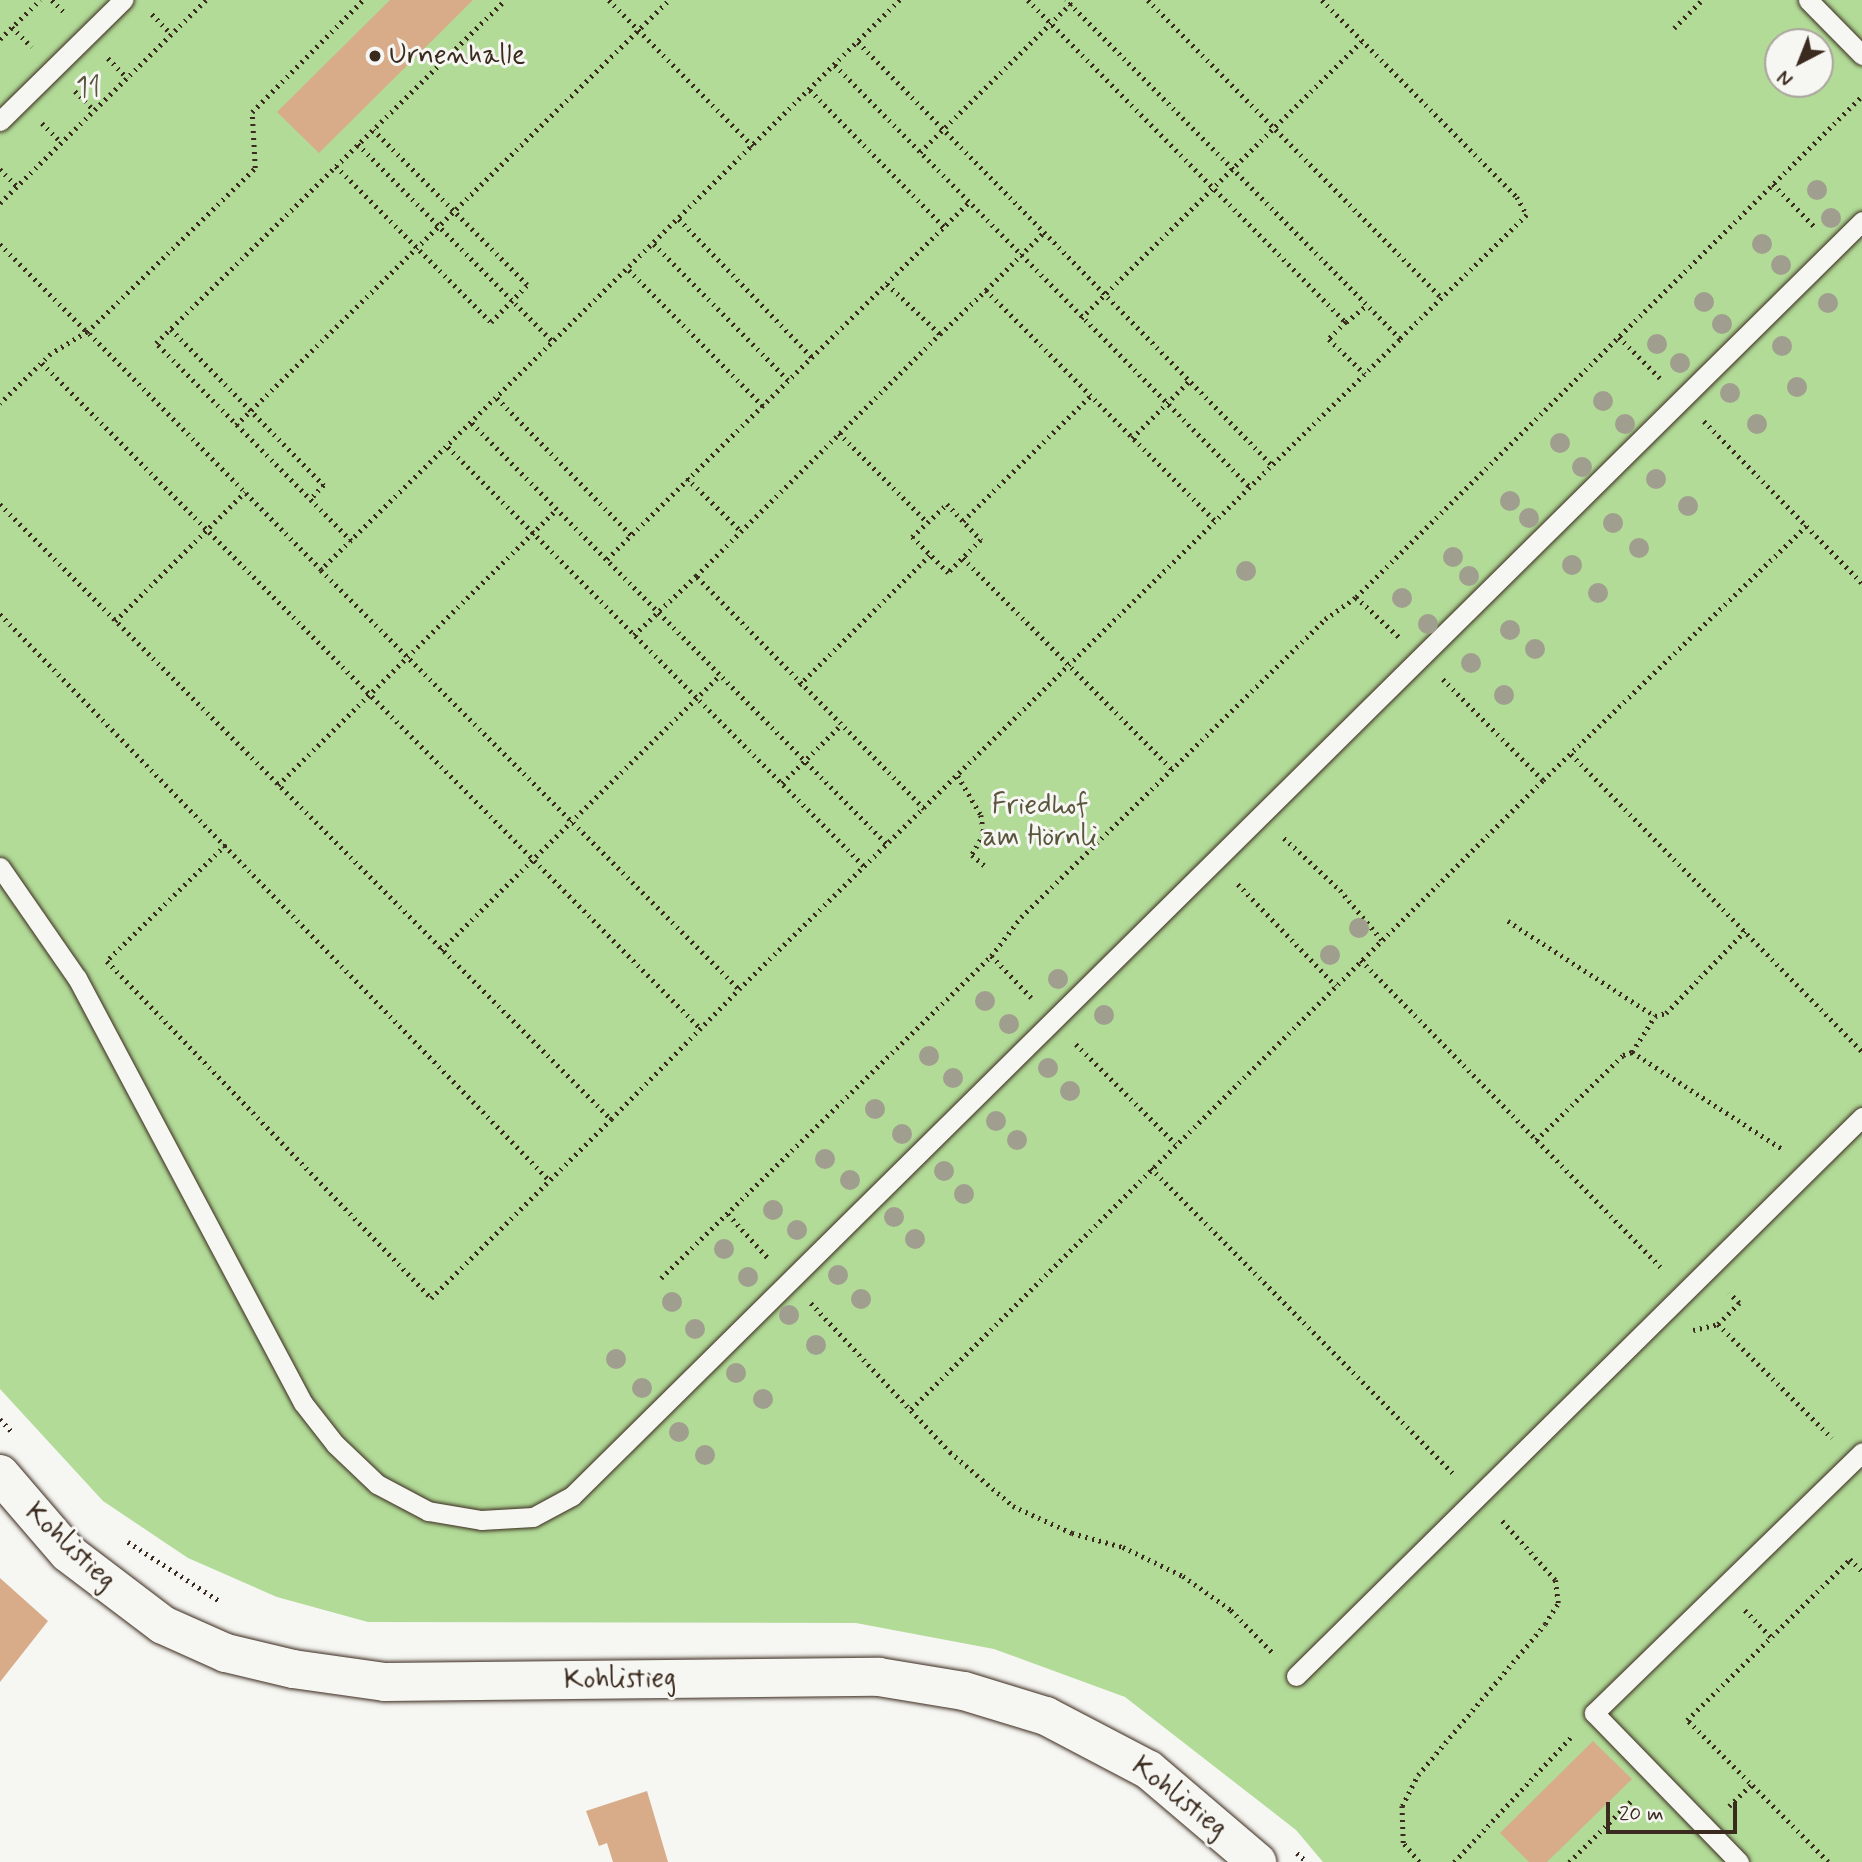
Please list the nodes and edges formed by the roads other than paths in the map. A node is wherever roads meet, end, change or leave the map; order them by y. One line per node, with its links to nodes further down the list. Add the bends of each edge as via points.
1 (123, 0): 4 (lane)
2 (1808, 0): 3 (lane)
3 (1862, 55)
4 (0, 121)
5 (1862, 221): 6 (lane, via 572,1496 533,1517 481,1520 428,1511 377,1484 335,1444 303,1403 76,978)
6 (0, 867)
7 (1862, 1117): 10 (lane)
8 (1862, 1452): 12 (lane, via 1594,1713)
9 (0, 1474): 11 (street, Kohlistieg, via 68,1553 163,1625 226,1653 293,1669 385,1682 879,1677 964,1691 1046,1716 1139,1763 1196,1806)
10 (1296, 1676)
11 (1257, 1862)
12 (1739, 1862)

